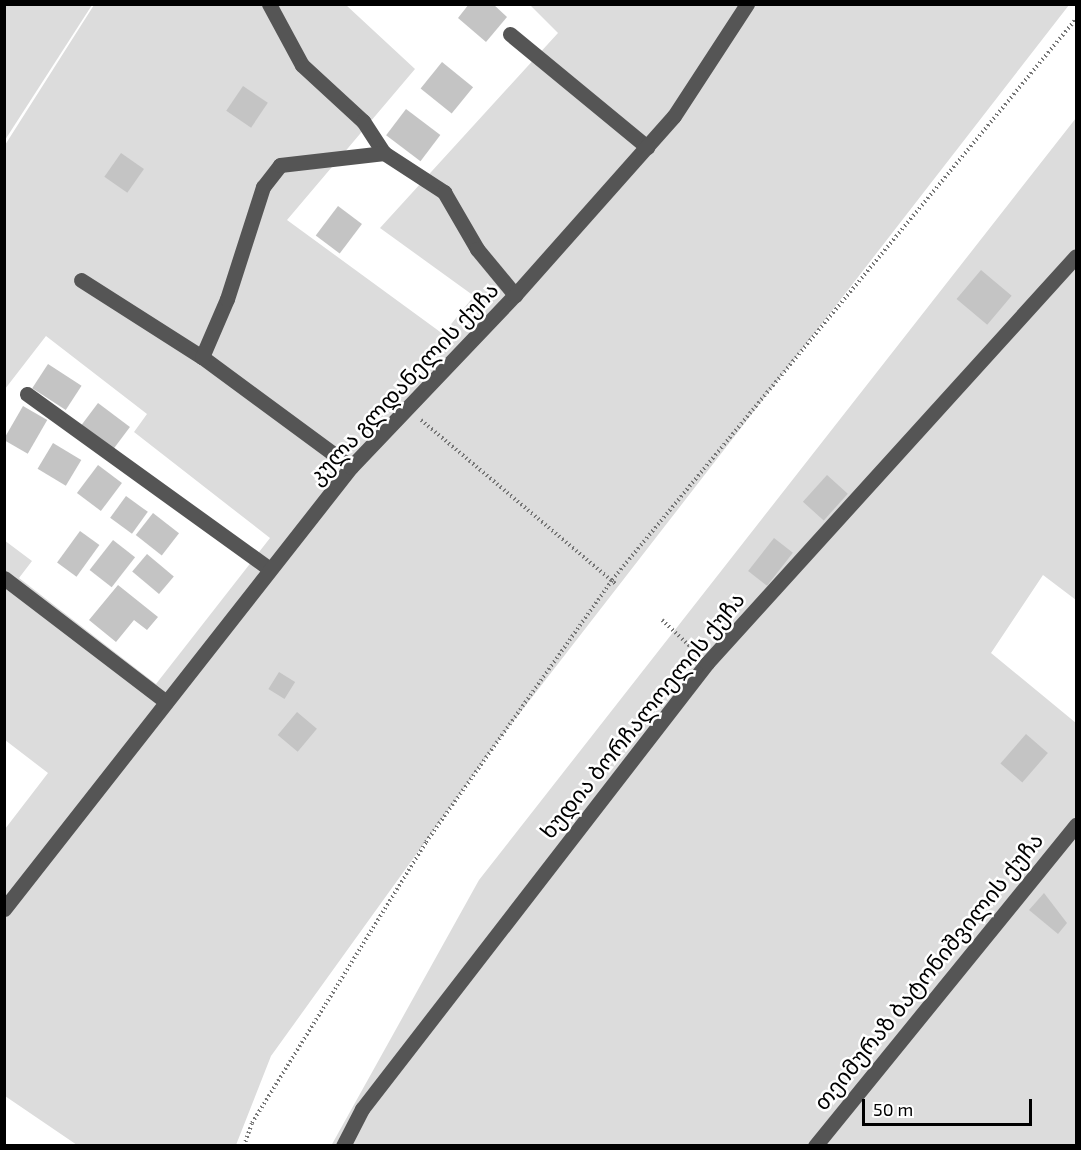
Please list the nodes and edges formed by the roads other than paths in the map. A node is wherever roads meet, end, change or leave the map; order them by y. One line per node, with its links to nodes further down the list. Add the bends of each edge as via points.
1 (269, 4): 5 (street, via 302,65 363,120)
2 (747, 4): 4 (street, კულა გლდანელის ქუჩა, via 720,51)
3 (510, 34): 4 (street)
4 (646, 147): 8 (street, კულა გლდანელის ქუჩა)
5 (384, 153): 8 (street, via 444,192 477,249); 9 (street, via 280,165 263,187 227,299)
6 (1077, 256): 17 (street, ხუდია ბორჩალოელის ქუჩა, via 708,663 362,1109)
7 (81, 280): 9 (street)
8 (515, 295): 11 (street, კულა გლდანელის ქუჩა)
9 (202, 357): 11 (street)
10 (27, 394): 12 (street)
11 (351, 467): 12 (street, კულა გლდანელის ქუჩა)
12 (270, 569): 14 (street, კულა გლდანელის ქუჩა)
13 (4, 578): 14 (street)
14 (166, 702): 16 (street, კულა გლდანელის ქუჩა)
15 (1077, 825): 18 (street, თეიმურაზ ბატონიშვილის ქუჩა)
16 (4, 909)
17 (343, 1146)
18 (815, 1146)

